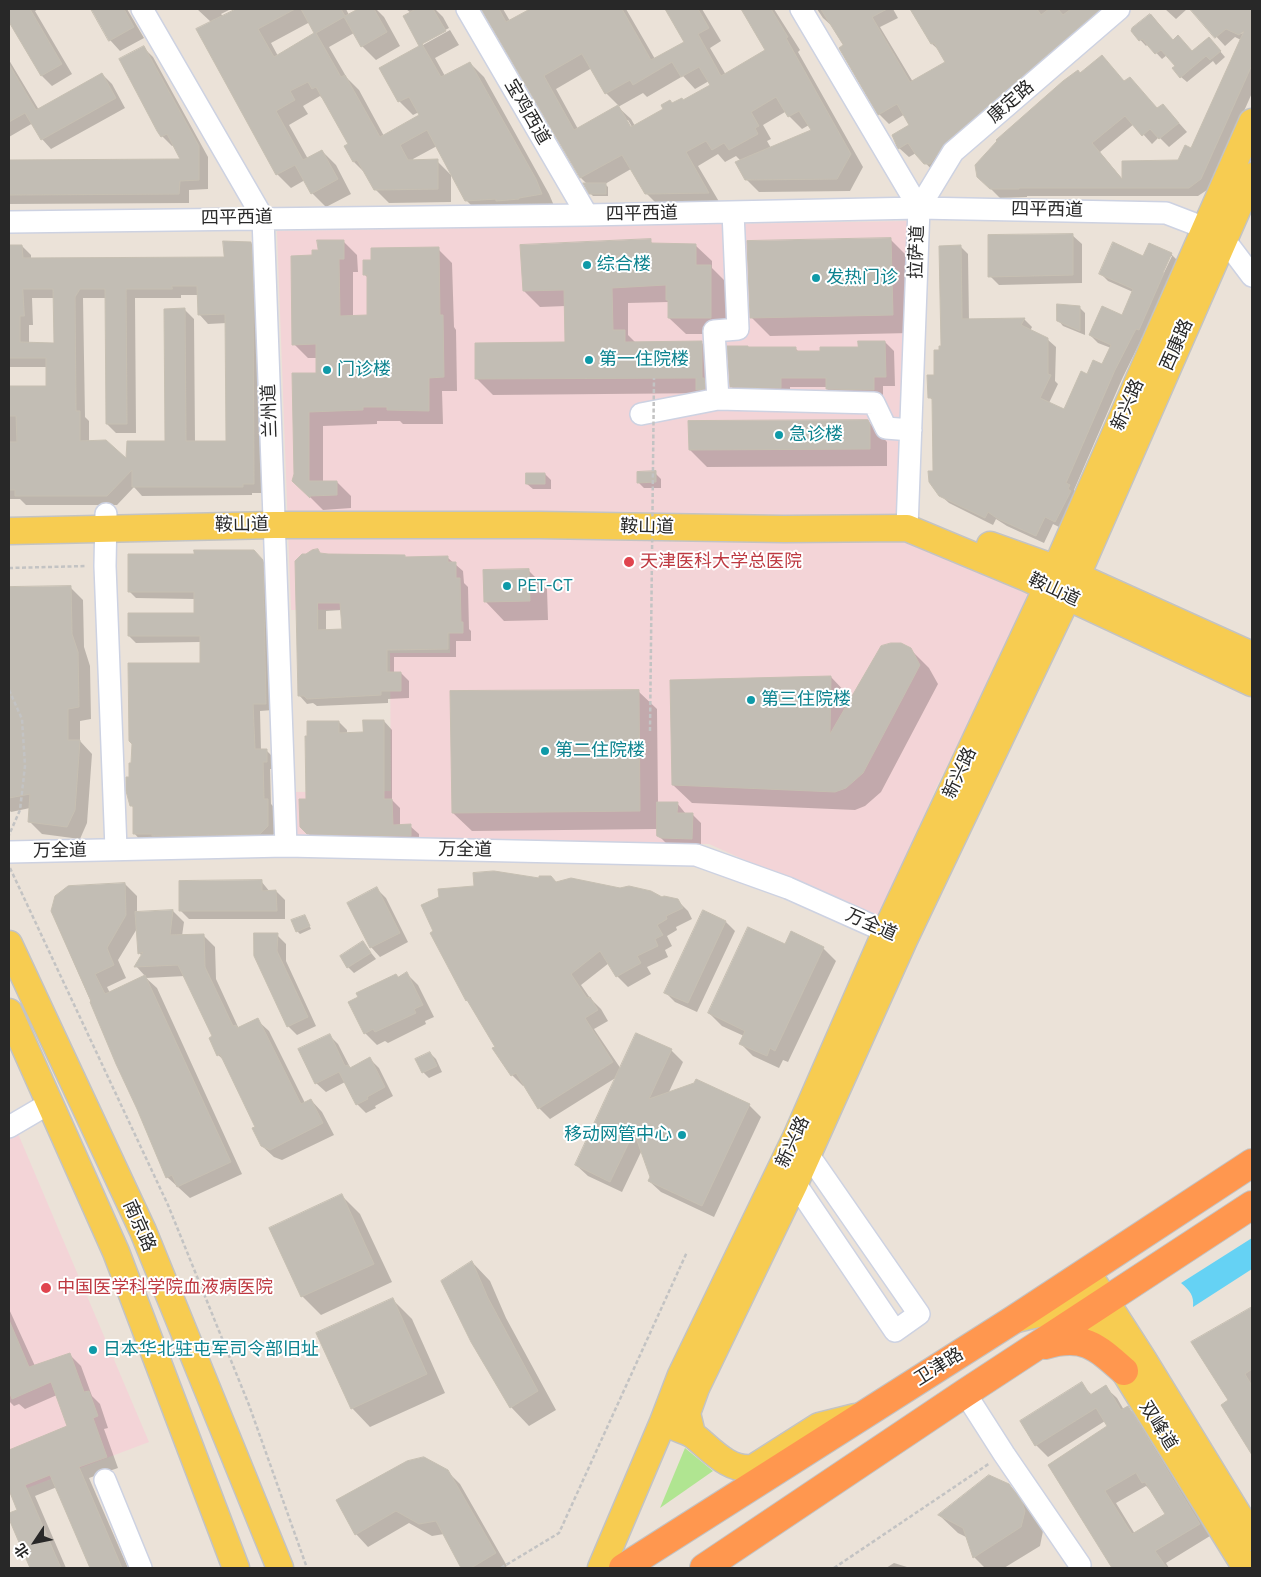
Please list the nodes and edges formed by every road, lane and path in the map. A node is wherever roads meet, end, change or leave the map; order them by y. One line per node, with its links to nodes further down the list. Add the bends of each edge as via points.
1 (142, 9): 10 (street, 兰州道)
2 (467, 9): 9 (street, 宝鸡西道)
3 (801, 9): 7 (street, 拉萨道)
4 (1119, 9): 7 (street, 康定路, via 953,152)
5 (1252, 122): 12 (main road, 新兴路)
6 (1252, 176): 12 (main road)
7 (919, 208): 8 (street, 四平西道); 12 (street, 四平西道, via 1166,213); 17 (street, 拉萨道)
8 (733, 212): 9 (street, 四平西道); 15 (street, via 738,329 714,331)
9 (586, 216): 10 (street, 四平西道)
10 (264, 218): 11 (street, 四平西道); 19 (street, 兰州道)
11 (9, 222)
12 (1214, 234): 13 (street); 25 (main road, 新兴路)
13 (1252, 276)
14 (654, 378): 29 (path, bridge)
15 (718, 398): 16 (street); 17 (street, via 874,403 886,428)
16 (641, 414)
17 (911, 430): 21 (street, 拉萨道)
18 (9, 514): 20 (main road, 鞍山道)
19 (274, 520): 20 (main road, 鞍山道); 21 (main road, 鞍山道, via 784,529); 31 (street, 兰州道)
20 (105, 522): 22 (main road, 鞍山道); 23 (street)
21 (907, 522): 25 (main road, 鞍山道)
22 (9, 531)
23 (105, 566): 24 (path); 32 (street)
24 (9, 568)
25 (1062, 582): 26 (main road, 鞍山道); 27 (main road, 鞍山道); 35 (main road, 新兴路)
26 (1252, 655)
27 (1252, 683)
28 (9, 690): 30 (path, via 22,719 25,766 20,810)
29 (650, 731)
30 (9, 835)
31 (286, 846): 32 (street, 万全道); 35 (street, 万全道, via 696,855 788,888)
32 (116, 850): 33 (street, 万全道)
33 (9, 852)
34 (9, 867): 61 (path, via 168,1205 249,1405)
35 (895, 936): 40 (main road); 52 (main road, 新兴路, via 681,1374)
36 (9, 944): 60 (main road, 南京路, via 143,1231)
37 (9, 1012): 38 (main road, 南京路)
38 (50, 1103): 39 (street); 59 (main road, 南京路, via 116,1252)
39 (9, 1127)
40 (808, 1154): 42 (main road); 42 (street, via 919,1314 895,1331)
41 (1252, 1163): 45 (highway, 卫津路)
42 (795, 1183): 53 (main road, via 696,1388 687,1412)
43 (1252, 1204): 46 (highway, 卫津路)
44 (687, 1252): 62 (path, via 559,1533)
45 (1078, 1278): 46 (main road, 双峰道); 47 (highway, 卫津路)
46 (1097, 1308): 47 (main road, via 1051,1312); 48 (highway, 卫津路); 49 (main road, 双峰道)
47 (1013, 1320): 51 (highway, 卫津路)
48 (1032, 1350): 49 (highway, via 1047,1344 1079,1341); 50 (highway, 卫津路)
49 (1134, 1365): 56 (main road, 双峰道); 67 (main road, 双峰道)
50 (966, 1393): 54 (street); 65 (highway, 卫津路)
51 (863, 1414): 53 (main road, via 819,1426 753,1468 744,1469 725,1461); 64 (highway, 卫津路)
52 (663, 1422): 53 (main road); 63 (main road)
53 (692, 1434)
54 (1004, 1454): 57 (street); 66 (path)
55 (105, 1480): 58 (street)
56 (1252, 1537)
57 (1080, 1565)
58 (141, 1568)
59 (236, 1568)
60 (280, 1568)
61 (306, 1568)
62 (501, 1568)
63 (601, 1568)
64 (624, 1568)
65 (704, 1568)
66 (834, 1568)
67 (1246, 1568)

